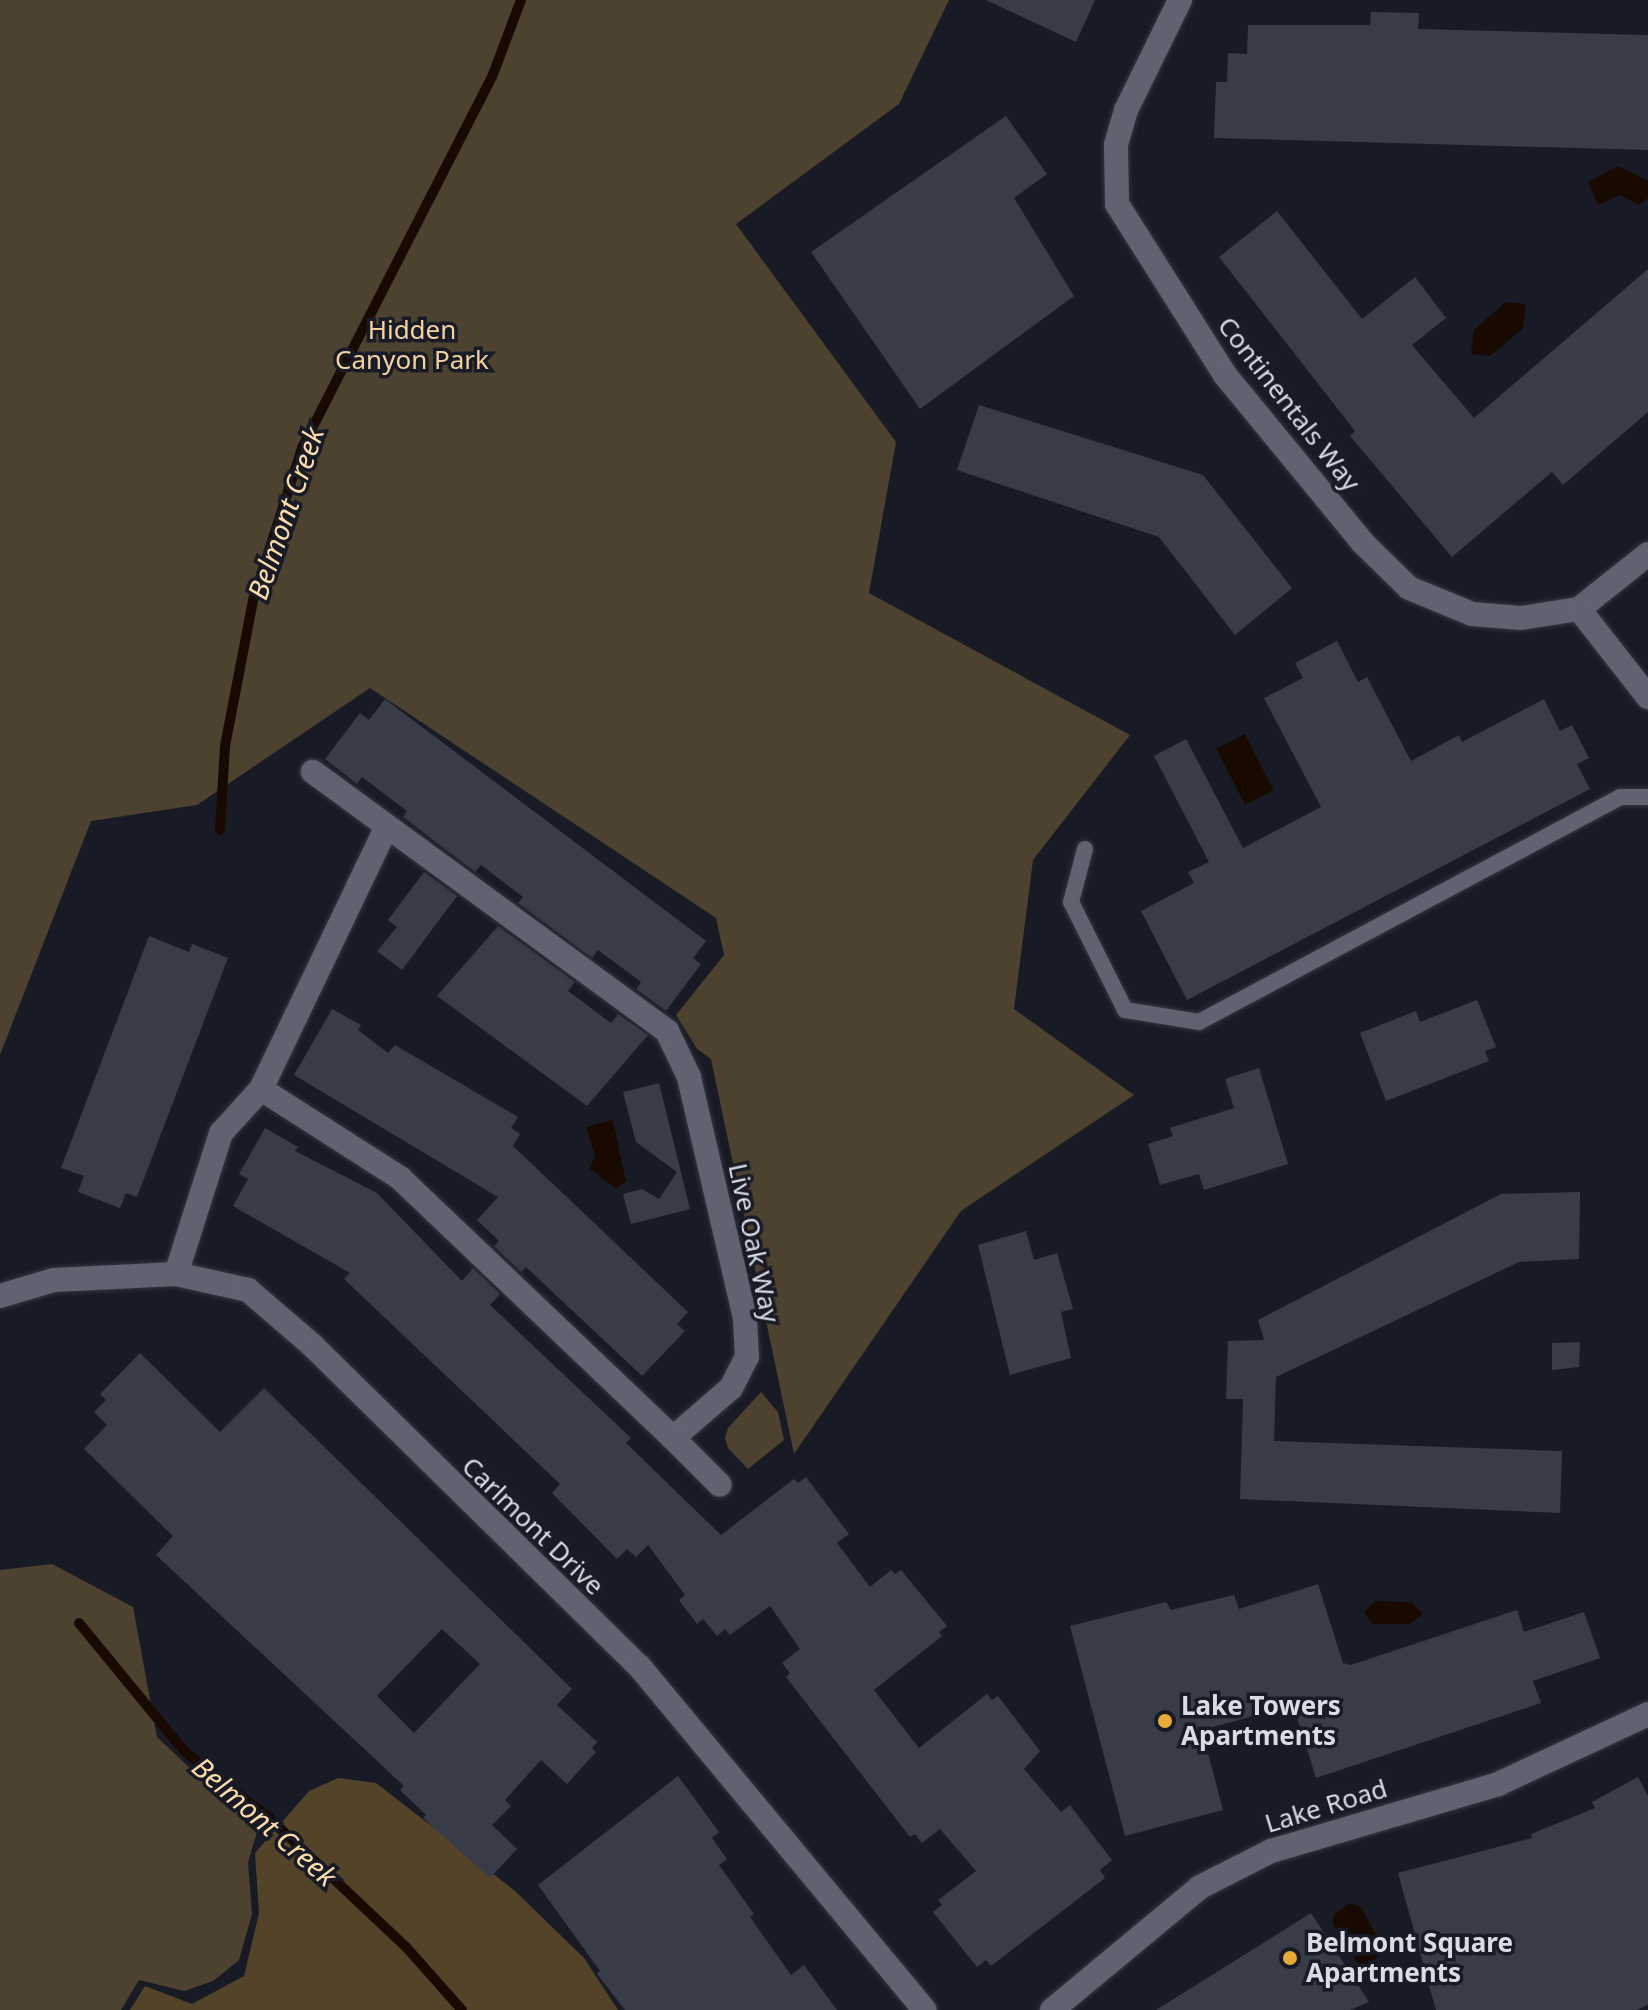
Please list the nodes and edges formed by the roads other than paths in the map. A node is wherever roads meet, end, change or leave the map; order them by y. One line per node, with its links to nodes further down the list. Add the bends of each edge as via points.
1 (1180, 0): 3 (street, Continentals Way, via 1126,110 1116,145 1117,204 1126,226 1225,375 1363,543 1409,588 1472,614 1521,618)
2 (1648, 554): 3 (street, Continentals Way)
3 (1579, 609): 4 (street)
4 (1648, 697)
5 (313, 772): 7 (street, Live Oak Way)
6 (1648, 797): 8 (lane, via 1620,797 1199,1022 1125,1010 1071,902)
7 (385, 830): 9 (street); 12 (street, Live Oak Way, via 667,1031 684,1062 745,1318 747,1357 731,1388)
8 (1085, 849)
9 (261, 1089): 10 (street, via 221,1133); 12 (street, via 400,1178)
10 (176, 1274): 11 (street, Carlmont Drive, via 54,1280); 15 (street, Carlmont Drive, via 248,1290 313,1346 639,1666)
11 (0, 1296)
12 (673, 1438): 13 (street)
13 (720, 1485)
14 (1648, 1714): 16 (street, Lake Road, via 1498,1784 1271,1851 1200,1887)
15 (925, 2010)
16 (1052, 2010)

